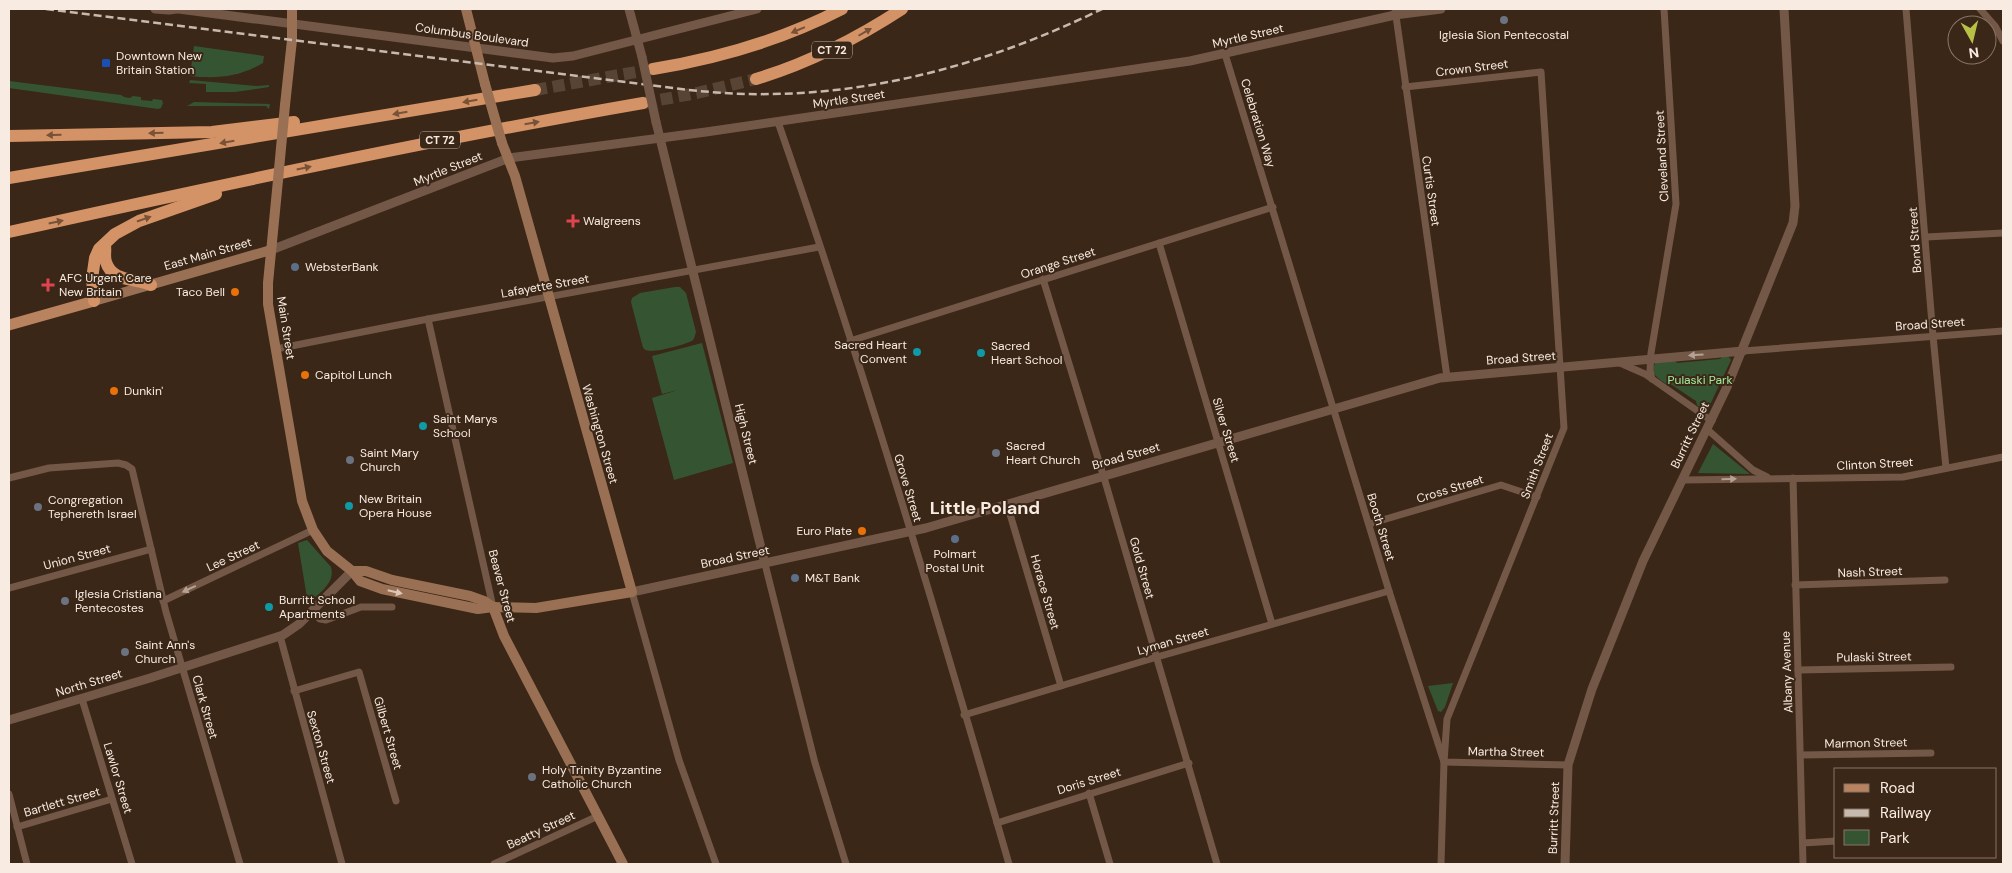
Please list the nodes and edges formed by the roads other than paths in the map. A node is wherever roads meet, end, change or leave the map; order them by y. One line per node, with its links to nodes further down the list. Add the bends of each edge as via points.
1 (155, 9): 2 (street, Columbus Boulevard)
2 (178, 9): 15 (street, Columbus Boulevard)
3 (292, 9): 15 (main road, Main Street)
4 (466, 9): 18 (main road, Washington Street)
5 (629, 9): 16 (street, High Street)
6 (757, 9): 16 (street, Columbus Boulevard)
7 (842, 9): 20 (highway, CT 72, one-way to 20, via 802,29 755,46 710,59)
8 (902, 9): 22 (highway, CT 72, one-way to 8, via 790,68 828,51)
9 (1441, 9): 14 (street, Myrtle Street)
10 (1664, 9): 54 (street, Cleveland Street, via 1676,206)
11 (1784, 9): 53 (street, Burritt Street, via 1795,216)
12 (1906, 9): 37 (street, Bond Street)
13 (1980, 9): 17 (street)
14 (1395, 12): 19 (street, Myrtle Street); 23 (street, Curtis Street)
15 (292, 24): 18 (street, Columbus Boulevard); 41 (main road, Main Street, bridge)
16 (637, 40): 18 (street, Columbus Boulevard, via 559,58); 29 (street, High Street, bridge)
17 (2003, 41)
18 (476, 48): 30 (main road, Washington Street, bridge)
19 (1225, 54): 27 (street, Myrtle Street); 33 (street, Celebration Way)
20 (653, 69)
21 (1541, 72): 23 (street, Crown Street); 56 (street, Smith Street)
22 (756, 78)
23 (1404, 87): 57 (street, Curtis Street)
24 (535, 90): 26 (highway, one-way to 26)
25 (642, 103): 32 (highway, CT 72, one-way to 25, via 430,142)
26 (361, 119): 28 (highway, one-way to 28, via 327,118 212,132); 31 (highway, one-way to 31)
27 (778, 122): 29 (street, Myrtle Street); 40 (street, Grove Street)
28 (9, 136)
29 (660, 139): 30 (street, Myrtle Street); 42 (street, High Street)
30 (508, 159): 41 (street, Myrtle Street); 45 (main road, Washington Street)
31 (9, 178)
32 (239, 182): 35 (highway, CT 72, one-way to 32); 39 (highway, one-way to 32, via 118,231 129,225)
33 (1270, 199): 34 (street, Booth Street)
34 (1273, 207): 38 (street, Orange Street); 59 (street, Booth Street)
35 (9, 232)
36 (2003, 233): 37 (street)
37 (1926, 238): 50 (street, Bond Street)
38 (1159, 243): 43 (street, Orange Street); 62 (street, Silver Street)
39 (105, 246): 44 (highway, via 111,272); 46 (highway, via 98,251 93,264)
40 (819, 247): 42 (street, Lafayette Street); 51 (street, Grove Street)
41 (271, 250): 44 (main road, East Main Street); 52 (main road, Main Street, via 268,296)
42 (692, 271): 45 (street, Lafayette Street); 76 (street, High Street)
43 (1043, 279): 51 (street, Orange Street); 65 (street, Gold Street)
44 (151, 285): 46 (main road, East Main Street)
45 (548, 297): 47 (street, Lafayette Street); 82 (main road, Washington Street)
46 (94, 301): 48 (main road, East Main Street)
47 (428, 319): 52 (street, Lafayette Street); 85 (street, Beaver Street)
48 (9, 325)
49 (2003, 331): 50 (street, Broad Street)
50 (1933, 336): 53 (street, Broad Street); 64 (street, Bond Street)
51 (850, 341): 74 (street, Grove Street)
52 (276, 349): 73 (main road, Main Street, via 301,493)
53 (1743, 351): 54 (street, Broad Street, one-way to 54); 60 (street, Burritt Street)
54 (1650, 359): 55 (street, Broad Street); 58 (street)
55 (1620, 363): 56 (street, Broad Street); 58 (street, Broad Street)
56 (1560, 368): 57 (street, Broad Street); 70 (street, Smith Street, via 1564,428)
57 (1447, 377): 59 (street, Broad Street)
58 (1652, 379): 60 (street, Broad Street)
59 (1333, 409): 62 (street, Broad Street); 72 (street, Booth Street)
60 (1712, 421): 61 (street, Burritt Street)
61 (1708, 430): 67 (street, Clinton Street, via 1757,473); 69 (street, Burritt Street)
62 (1218, 443): 65 (street, Broad Street); 87 (street, Silver Street)
63 (2003, 457): 64 (street, Clinton Street)
64 (1946, 468): 68 (street, Clinton Street, via 1903,477)
65 (1103, 476): 71 (street, Broad Street); 89 (street, Gold Street)
66 (9, 478): 75 (street, Clark Street, via 58,467 124,464 135,475)
67 (1777, 478): 68 (street, Clinton Street); 69 (street, Clinton Street, one-way to 67)
68 (1793, 478): 79 (street, Albany Avenue)
69 (1682, 480): 102 (street, Burritt Street, via 1636,578 1592,689)
70 (1537, 497): 72 (street, Cross Street, via 1501,485); 100 (street, Smith Street, via 1447,719)
71 (1007, 504): 74 (street, Broad Street); 93 (street, Horace Street)
72 (1369, 524): 81 (street, Booth Street)
73 (312, 530): 77 (main road, Main Street, via 327,551); 83 (street, Lee Street, one-way to 83)
74 (910, 532): 76 (street, Broad Street); 96 (street, Grove Street)
75 (151, 549): 80 (street, Union Street); 83 (street, Clark Street)
76 (765, 564): 82 (street, Broad Street); 119 (street, High Street, via 812,752)
77 (352, 572): 85 (main road, Main Street, via 363,582 386,590 472,608); 86 (street, North Street)
78 (1945, 580): 79 (street, Nash Street)
79 (1795, 585): 92 (street, Albany Avenue)
80 (9, 588)
81 (1388, 591): 87 (street, Lyman Street); 100 (street, Booth Street)
82 (632, 592): 85 (main road, Broad Street, via 536,608); 118 (street, Washington Street, via 679,760)
83 (163, 601): 91 (street, Clark Street)
84 (392, 607): 86 (street, via 359,607 326,620)
85 (493, 607): 107 (main road, Beaver Street, via 504,636)
86 (312, 612): 88 (street, North Street)
87 (1272, 624): 89 (street, Lyman Street)
88 (280, 636): 91 (street, North Street); 94 (street, Sexton Street)
89 (1157, 657): 93 (street, Lyman Street); 101 (street, Gold Street)
90 (1951, 667): 92 (street, Pulaski Street)
91 (182, 668): 95 (street, North Street); 114 (street, Clark Street)
92 (1798, 670): 99 (street, Albany Avenue)
93 (1061, 686): 96 (street, Lyman Street)
94 (294, 691): 106 (street, Gilbert Street, via 359,672); 115 (street, Sexton Street)
95 (82, 699): 97 (street, North Street); 105 (street, Lawlor Street)
96 (964, 715): 108 (street, Grove Street)
97 (9, 720)
98 (1931, 753): 99 (street, Marmon Street)
99 (1801, 756): 111 (street, Albany Avenue)
100 (1444, 762): 102 (street, Martha Street); 123 (street, Booth Street)
101 (1189, 763): 103 (street, Doris Street); 122 (street, Gold Street)
102 (1568, 764): 124 (street, Burritt Street)
103 (1089, 793): 108 (street, Doris Street); 121 (street)
104 (9, 794): 109 (street)
105 (112, 799): 109 (street, Bartlett Street); 113 (street, Lawlor Street)
106 (396, 801)
107 (598, 816): 116 (street, Beatty Street); 117 (main road, Beaver Street)
108 (997, 823): 120 (street, Grove Street)
109 (17, 826): 112 (street)
110 (1834, 841): 111 (street)
111 (1803, 843): 125 (street, Albany Avenue)
112 (27, 864)
113 (132, 864)
114 (240, 864)
115 (342, 864)
116 (494, 864)
117 (623, 864)
118 (716, 864)
119 (846, 864)
120 (1009, 864)
121 (1110, 864)
122 (1217, 864)
123 (1441, 864)
124 (1564, 864)
125 (1803, 864)

